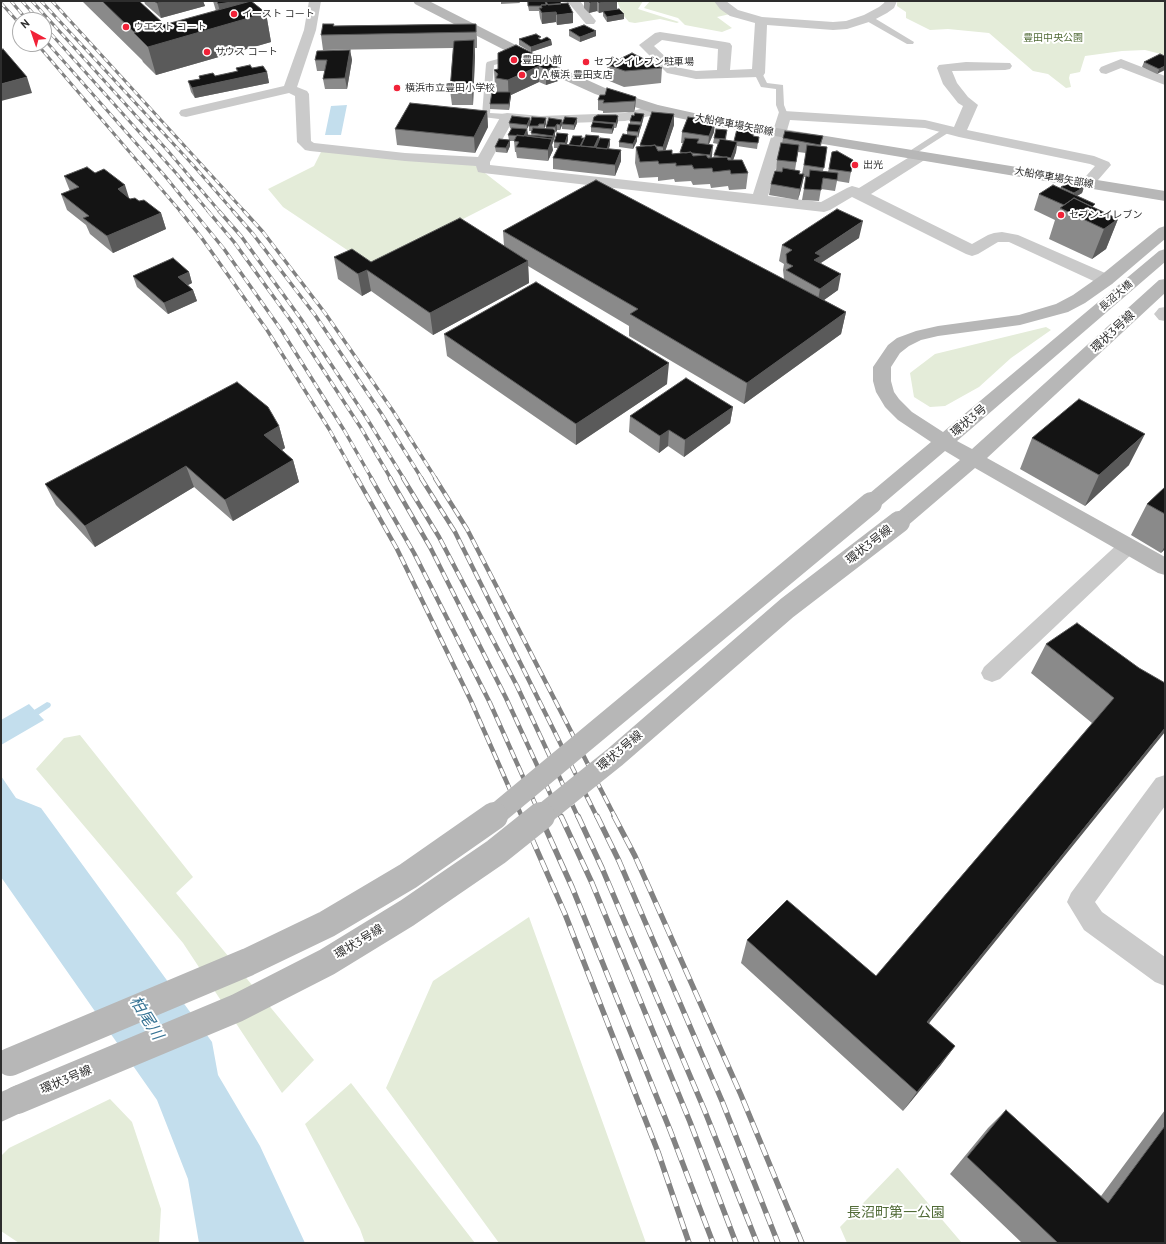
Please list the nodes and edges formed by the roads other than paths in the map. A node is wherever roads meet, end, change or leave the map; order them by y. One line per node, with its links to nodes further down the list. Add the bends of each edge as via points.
1 (315, 1): 16 (street, via 310,30)
2 (419, 1): 10 (street, 大船停車場矢部線)
3 (573, 1): 7 (street)
4 (720, 1): 8 (street, via 734,13)
5 (891, 1): 6 (street, via 890,5)
6 (868, 18): 8 (street, via 847,25 833,26); 9 (lane)
7 (590, 21)
8 (761, 21): 13 (street)
9 (910, 42)
10 (523, 55): 17 (street, 大船停車場矢部線, via 600,91); 20 (lane, via 490,64 486,115)
11 (1005, 66): 21 (street, via 944,68 950,84 963,100 971,105)
12 (1106, 70): 15 (street, via 1121,63)
13 (758, 73): 14 (street); 19 (lane, via 764,85 780,87 780,105)
14 (724, 74): 14 (street, via 696,75 672,70 646,45 660,36 725,46)
15 (1165, 81)
16 (290, 89): 18 (street); 24 (street, via 302,94 304,142 310,147)
17 (655, 109): 20 (street, via 645,113 587,119 541,120); 22 (street, 大船停車場矢部線)
18 (186, 113)
19 (784, 115): 21 (street, via 925,124); 22 (street)
20 (508, 117): 24 (street)
21 (953, 131): 23 (lane); 25 (street, via 1094,160 1104,165)
22 (778, 133): 23 (street, 大船停車場矢部線); 28 (street)
23 (915, 155): 25 (street, 大船停車場矢部線); 26 (street)
24 (483, 162): 28 (street, via 483,169)
25 (1087, 184): 27 (street, 大船停車場矢部線)
26 (858, 195): 28 (street, via 852,191 824,207); 31 (street, via 972,251 994,238 1012,238)
27 (1165, 196)
28 (759, 198)
29 (1165, 230): 31 (street)
30 (1165, 254): 35 (street, 長沼大橋)
31 (1106, 280): 36 (street, via 1079,299 1041,315 916,336 894,349 882,367 885,392 905,416)
32 (1165, 284): 37 (street, 環状3号線)
33 (1165, 312): 34 (street)
34 (1165, 316)
35 (1066, 338): 36 (street, 環状3号)
36 (944, 442): 37 (street); 45 (street, 環状3号, bridge, via 483,825 408,876 327,924 248,962)
37 (974, 458): 38 (street); 46 (street, 環状3号線, bridge, via 899,522 787,608 615,757 496,852 407,913 327,962 237,1008)
38 (1128, 546): 39 (street); 40 (street)
39 (1165, 567)
40 (1051, 618): 41 (street); 42 (street)
41 (1070, 631)
42 (992, 673)
43 (1165, 786): 44 (street, via 1080,902 1093,921)
44 (1165, 973)
45 (5, 1064)
46 (9, 1104)

